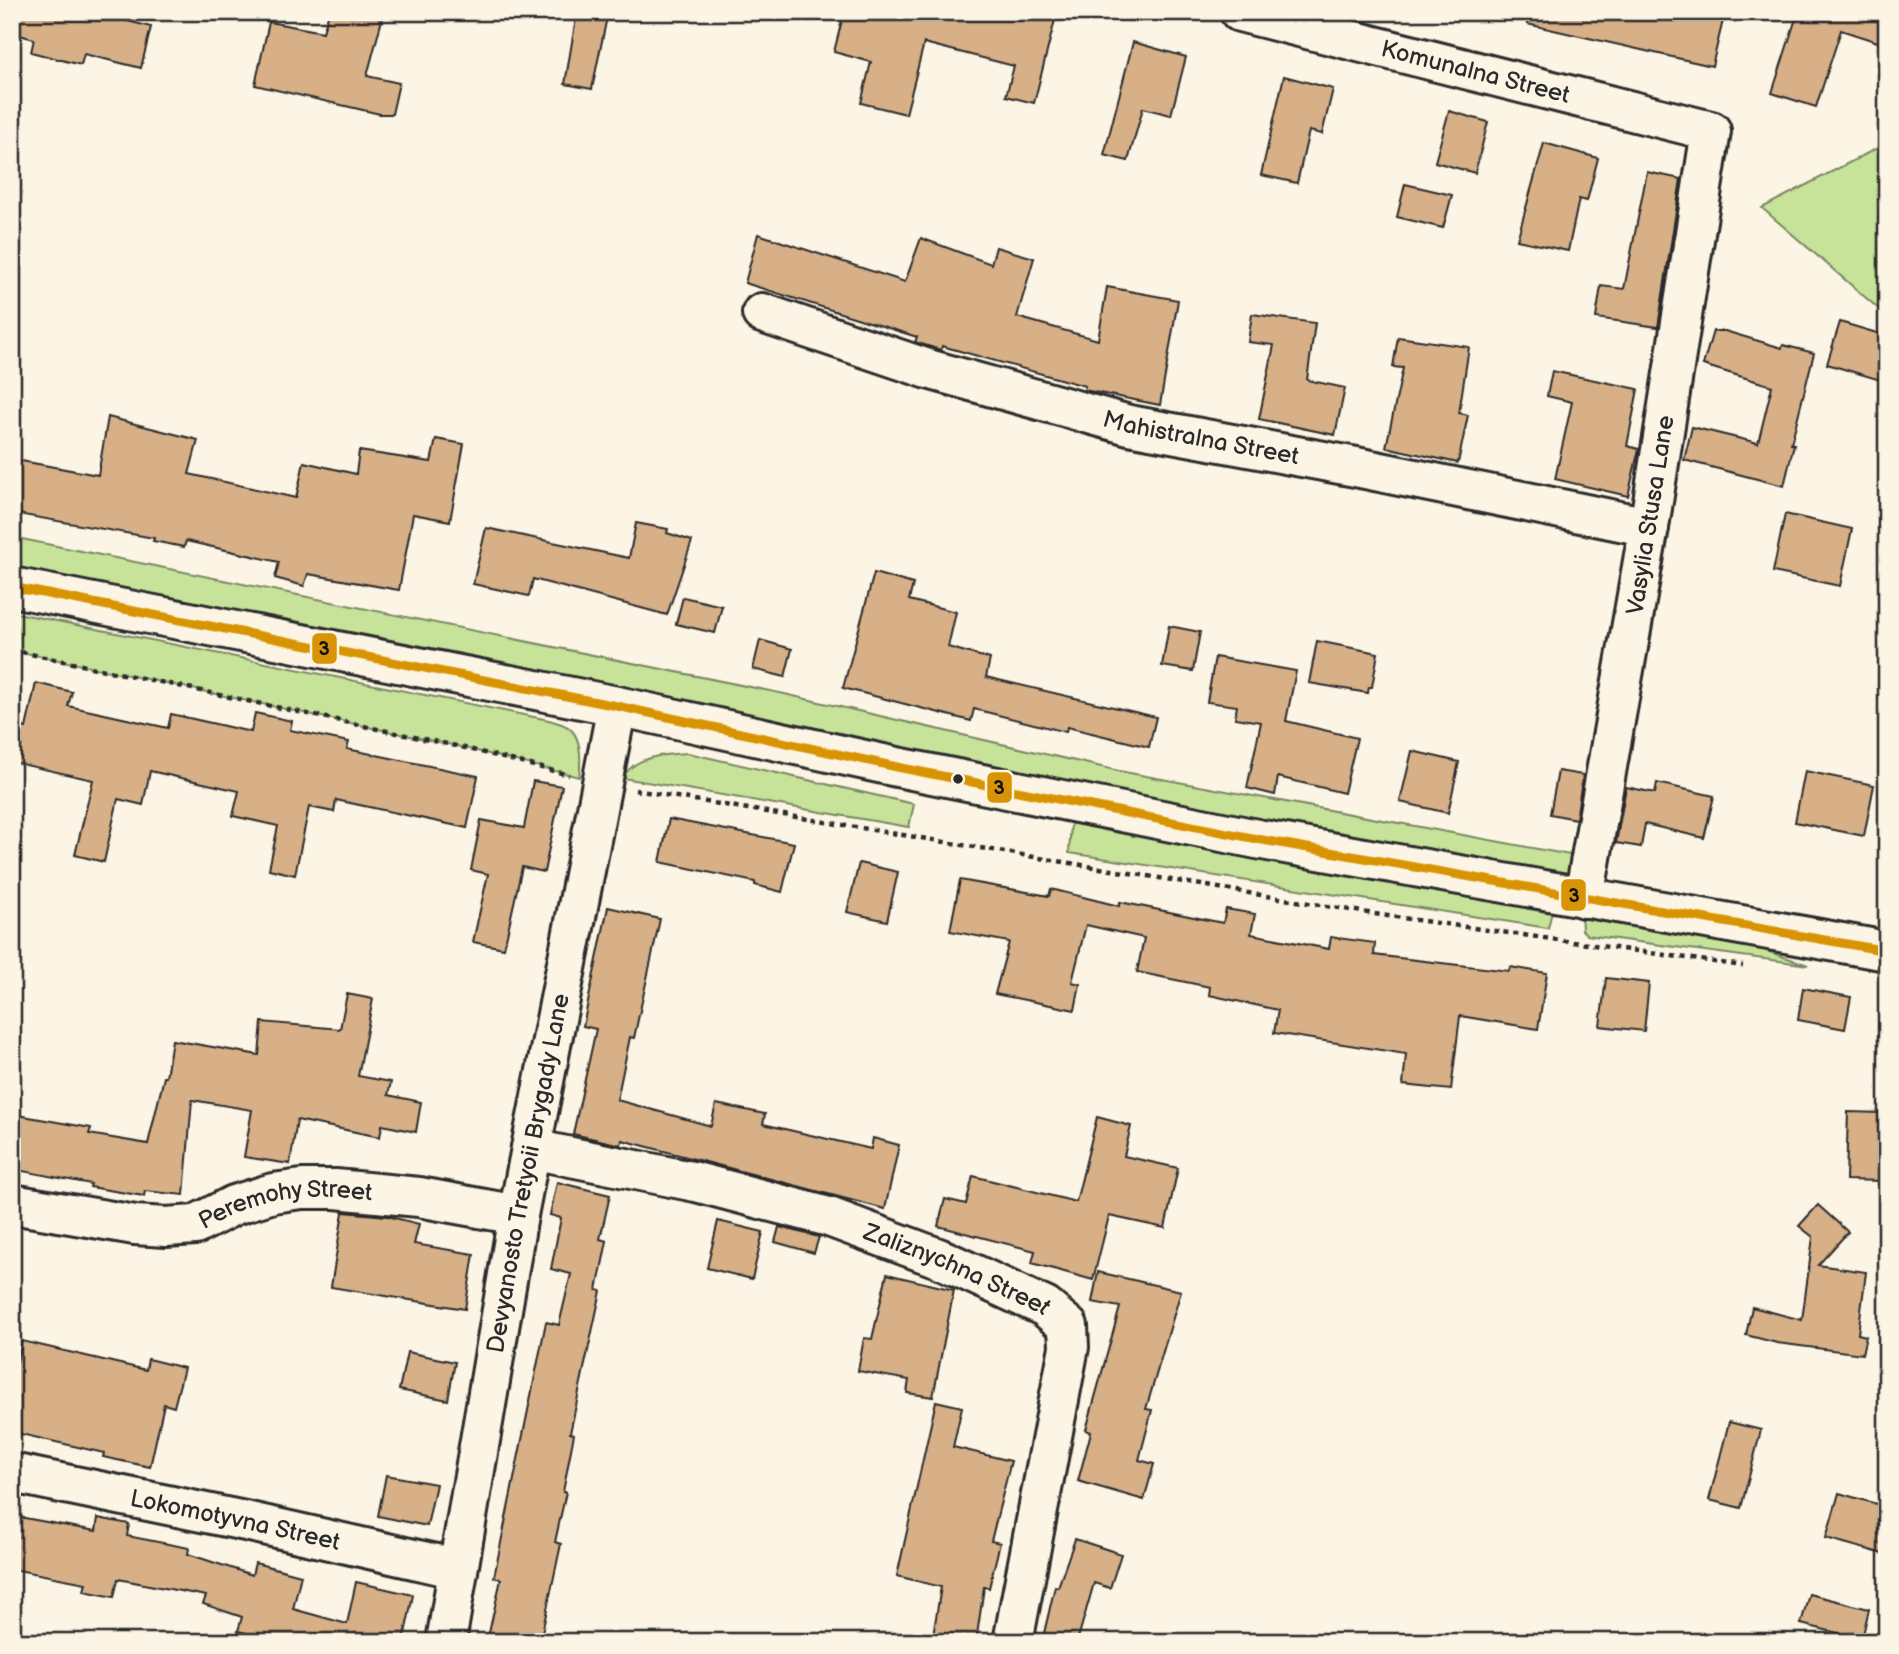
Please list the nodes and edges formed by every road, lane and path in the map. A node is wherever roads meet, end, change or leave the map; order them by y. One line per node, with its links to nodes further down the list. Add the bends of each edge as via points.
1 (1240, 12): 2 (street, Komunalna Street)
2 (1711, 131): 4 (street, Vasylia Stusa Lane)
3 (762, 313): 4 (street, Mahistralna Street, via 928,369 1129,425)
4 (1649, 527): 10 (street, Vasylia Stusa Lane)
5 (12, 587): 7 (street)
6 (12, 650): 8 (path)
7 (617, 706): 10 (street, via 1243,837); 13 (street, Devyanosto Tretyoii Brygady Lane)
8 (579, 777)
9 (634, 790): 12 (path, via 1361,912)
10 (1584, 898): 11 (street)
11 (1887, 951)
12 (1745, 966)
13 (531, 1149): 15 (street, Devyanosto Tretyoii Brygady Lane); 19 (street, Zaliznychna Street, via 696,1182 829,1217 941,1259 1045,1307 1068,1326 1069,1347)
14 (12, 1204): 15 (street, Peremohy Street, via 135,1225 176,1226 195,1225 234,1205 274,1193 335,1189 419,1197)
15 (518, 1215): 17 (street, Devyanosto Tretyoii Brygady Lane)
16 (12, 1473): 17 (street, Lokomotyvna Street)
17 (458, 1569): 18 (street, Devyanosto Tretyoii Brygady Lane)
18 (446, 1642)
19 (1013, 1642)

